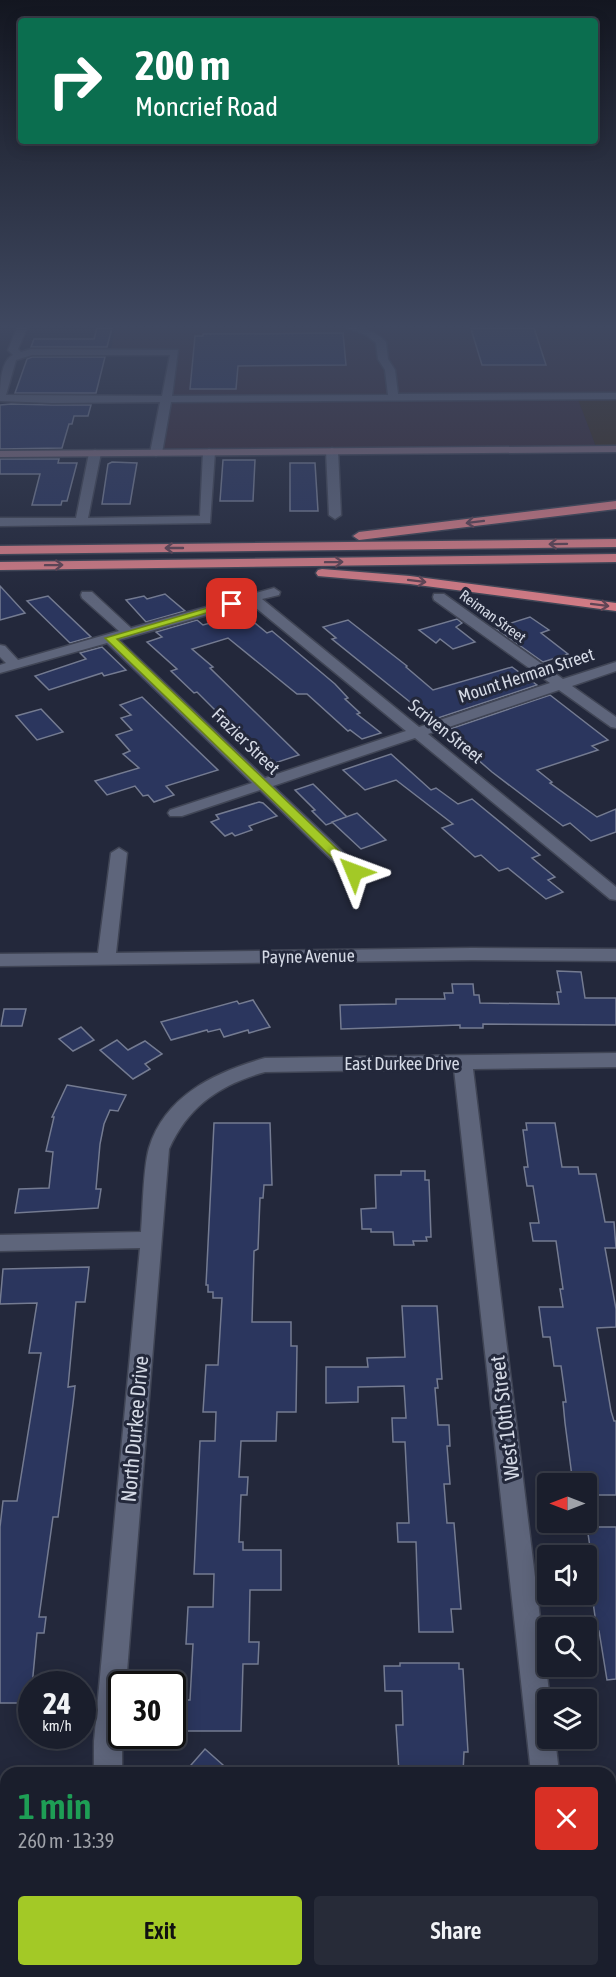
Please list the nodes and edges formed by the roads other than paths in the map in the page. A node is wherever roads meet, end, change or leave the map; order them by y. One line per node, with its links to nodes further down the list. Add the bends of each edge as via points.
1 (162, 420): 6 (street)
2 (616, 449): 3 (street)
3 (332, 451): 4 (street); 9 (street)
4 (209, 452): 6 (street); 10 (street, via 206,520)
5 (95, 453): 6 (street); 7 (street); 10 (street)
6 (156, 453)
7 (0, 454)
8 (616, 505): 13 (highway, one-way to 13, via 386,533)
9 (336, 515)
10 (81, 521): 11 (street)
11 (0, 522)
12 (616, 543): 13 (highway, one-way to 13)
13 (198, 548): 14 (highway, one-way to 14)
14 (0, 550)
15 (616, 558): 16 (highway, one-way to 15)
16 (108, 565): 17 (highway, one-way to 16); 22 (highway, one-way to 22, via 359,575)
17 (0, 566)
18 (274, 592): 21 (street)
19 (87, 595): 23 (street)
20 (439, 597): 29 (street, Reiman Street)
21 (252, 598): 23 (street); 31 (street, Scriven Street)
22 (616, 607)
23 (129, 633): 24 (street)
24 (110, 638): 26 (street); 32 (street, Frazier Street)
25 (0, 649): 26 (street)
26 (15, 665): 28 (street)
27 (616, 666): 29 (street, Mount Herman Street)
28 (0, 669)
29 (560, 685): 30 (street, Reiman Street); 31 (street, Mount Herman Street)
30 (616, 724)
31 (417, 732): 32 (street, Mount Herman Street); 36 (street, Scriven Street)
32 (262, 784): 33 (street, Mount Herman Street); 35 (street, Frazier Street)
33 (176, 813)
34 (119, 853): 38 (street)
35 (354, 872)
36 (616, 895)
37 (616, 955): 38 (street, Payne Avenue)
38 (106, 959): 39 (street, Payne Avenue)
39 (0, 960)
40 (616, 1060): 41 (street, East Durkee Drive)
41 (463, 1063): 42 (street, East Durkee Drive, via 265,1065 241,1071); 46 (street, West 10th Street)
42 (195, 1096): 43 (street, North Durkee Drive, via 166,1131 159,1149)
43 (151, 1240): 44 (street); 45 (street, North Durkee Drive)
44 (0, 1243)
45 (108, 1767)
46 (544, 1767)

